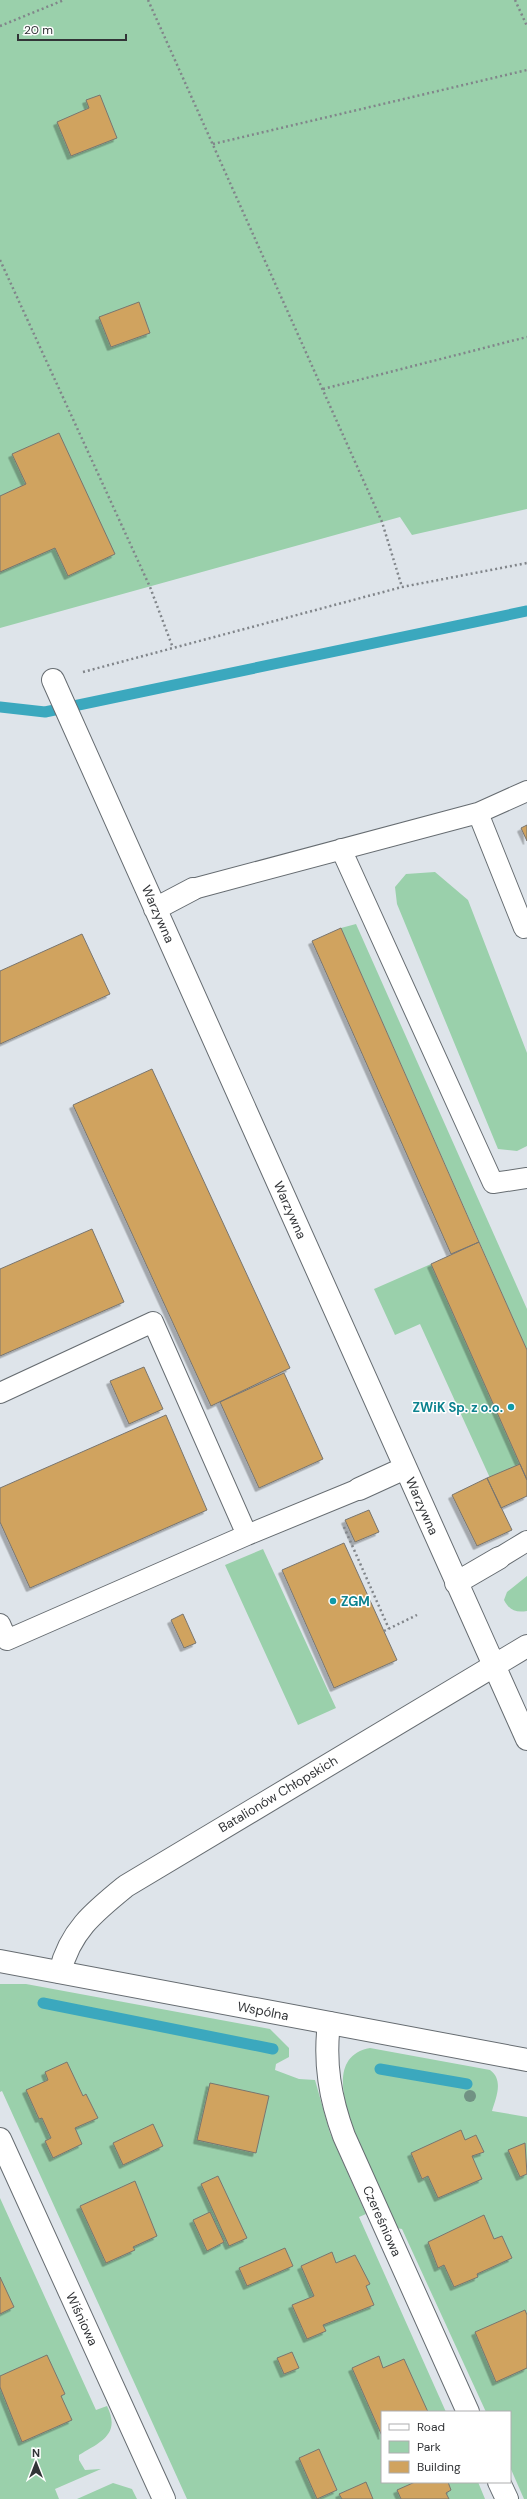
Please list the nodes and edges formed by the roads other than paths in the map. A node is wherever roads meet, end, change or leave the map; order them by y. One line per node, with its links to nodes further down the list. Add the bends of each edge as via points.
1 (56, 687): 6 (street, Warzywna)
2 (527, 791): 3 (lane)
3 (478, 813): 4 (lane); 7 (lane)
4 (341, 849): 5 (lane); 8 (lane, via 493,1183)
5 (192, 889): 6 (street)
6 (155, 909): 10 (street, Warzywna)
7 (526, 930)
8 (527, 1178)
9 (0, 1394): 12 (lane, via 153,1322)
10 (405, 1468): 11 (street); 15 (street, Warzywna)
11 (359, 1489): 12 (lane)
12 (247, 1535): 16 (lane, via 7,1640)
13 (527, 1541): 14 (lane)
14 (499, 1558): 15 (street)
15 (456, 1583): 18 (street, Warzywna)
16 (0, 1624)
17 (527, 1646): 18 (street, Batalionów Chłopskich)
18 (493, 1665): 19 (street, Warzywna); 21 (street, Batalionów Chłopskich, via 126,1886 82,1925 68,1944)
19 (527, 1739)
20 (0, 1961): 21 (street, Wspólna)
21 (60, 1972): 22 (street, Wspólna)
22 (329, 2023): 23 (street, Wspólna); 25 (street, Czereśniowa, via 326,2064 330,2091 344,2136)
23 (527, 2060)
24 (0, 2139): 27 (street, Wiśniowa)
25 (468, 2411)
26 (499, 2483): 28 (street)
27 (164, 2499)
28 (507, 2499)

